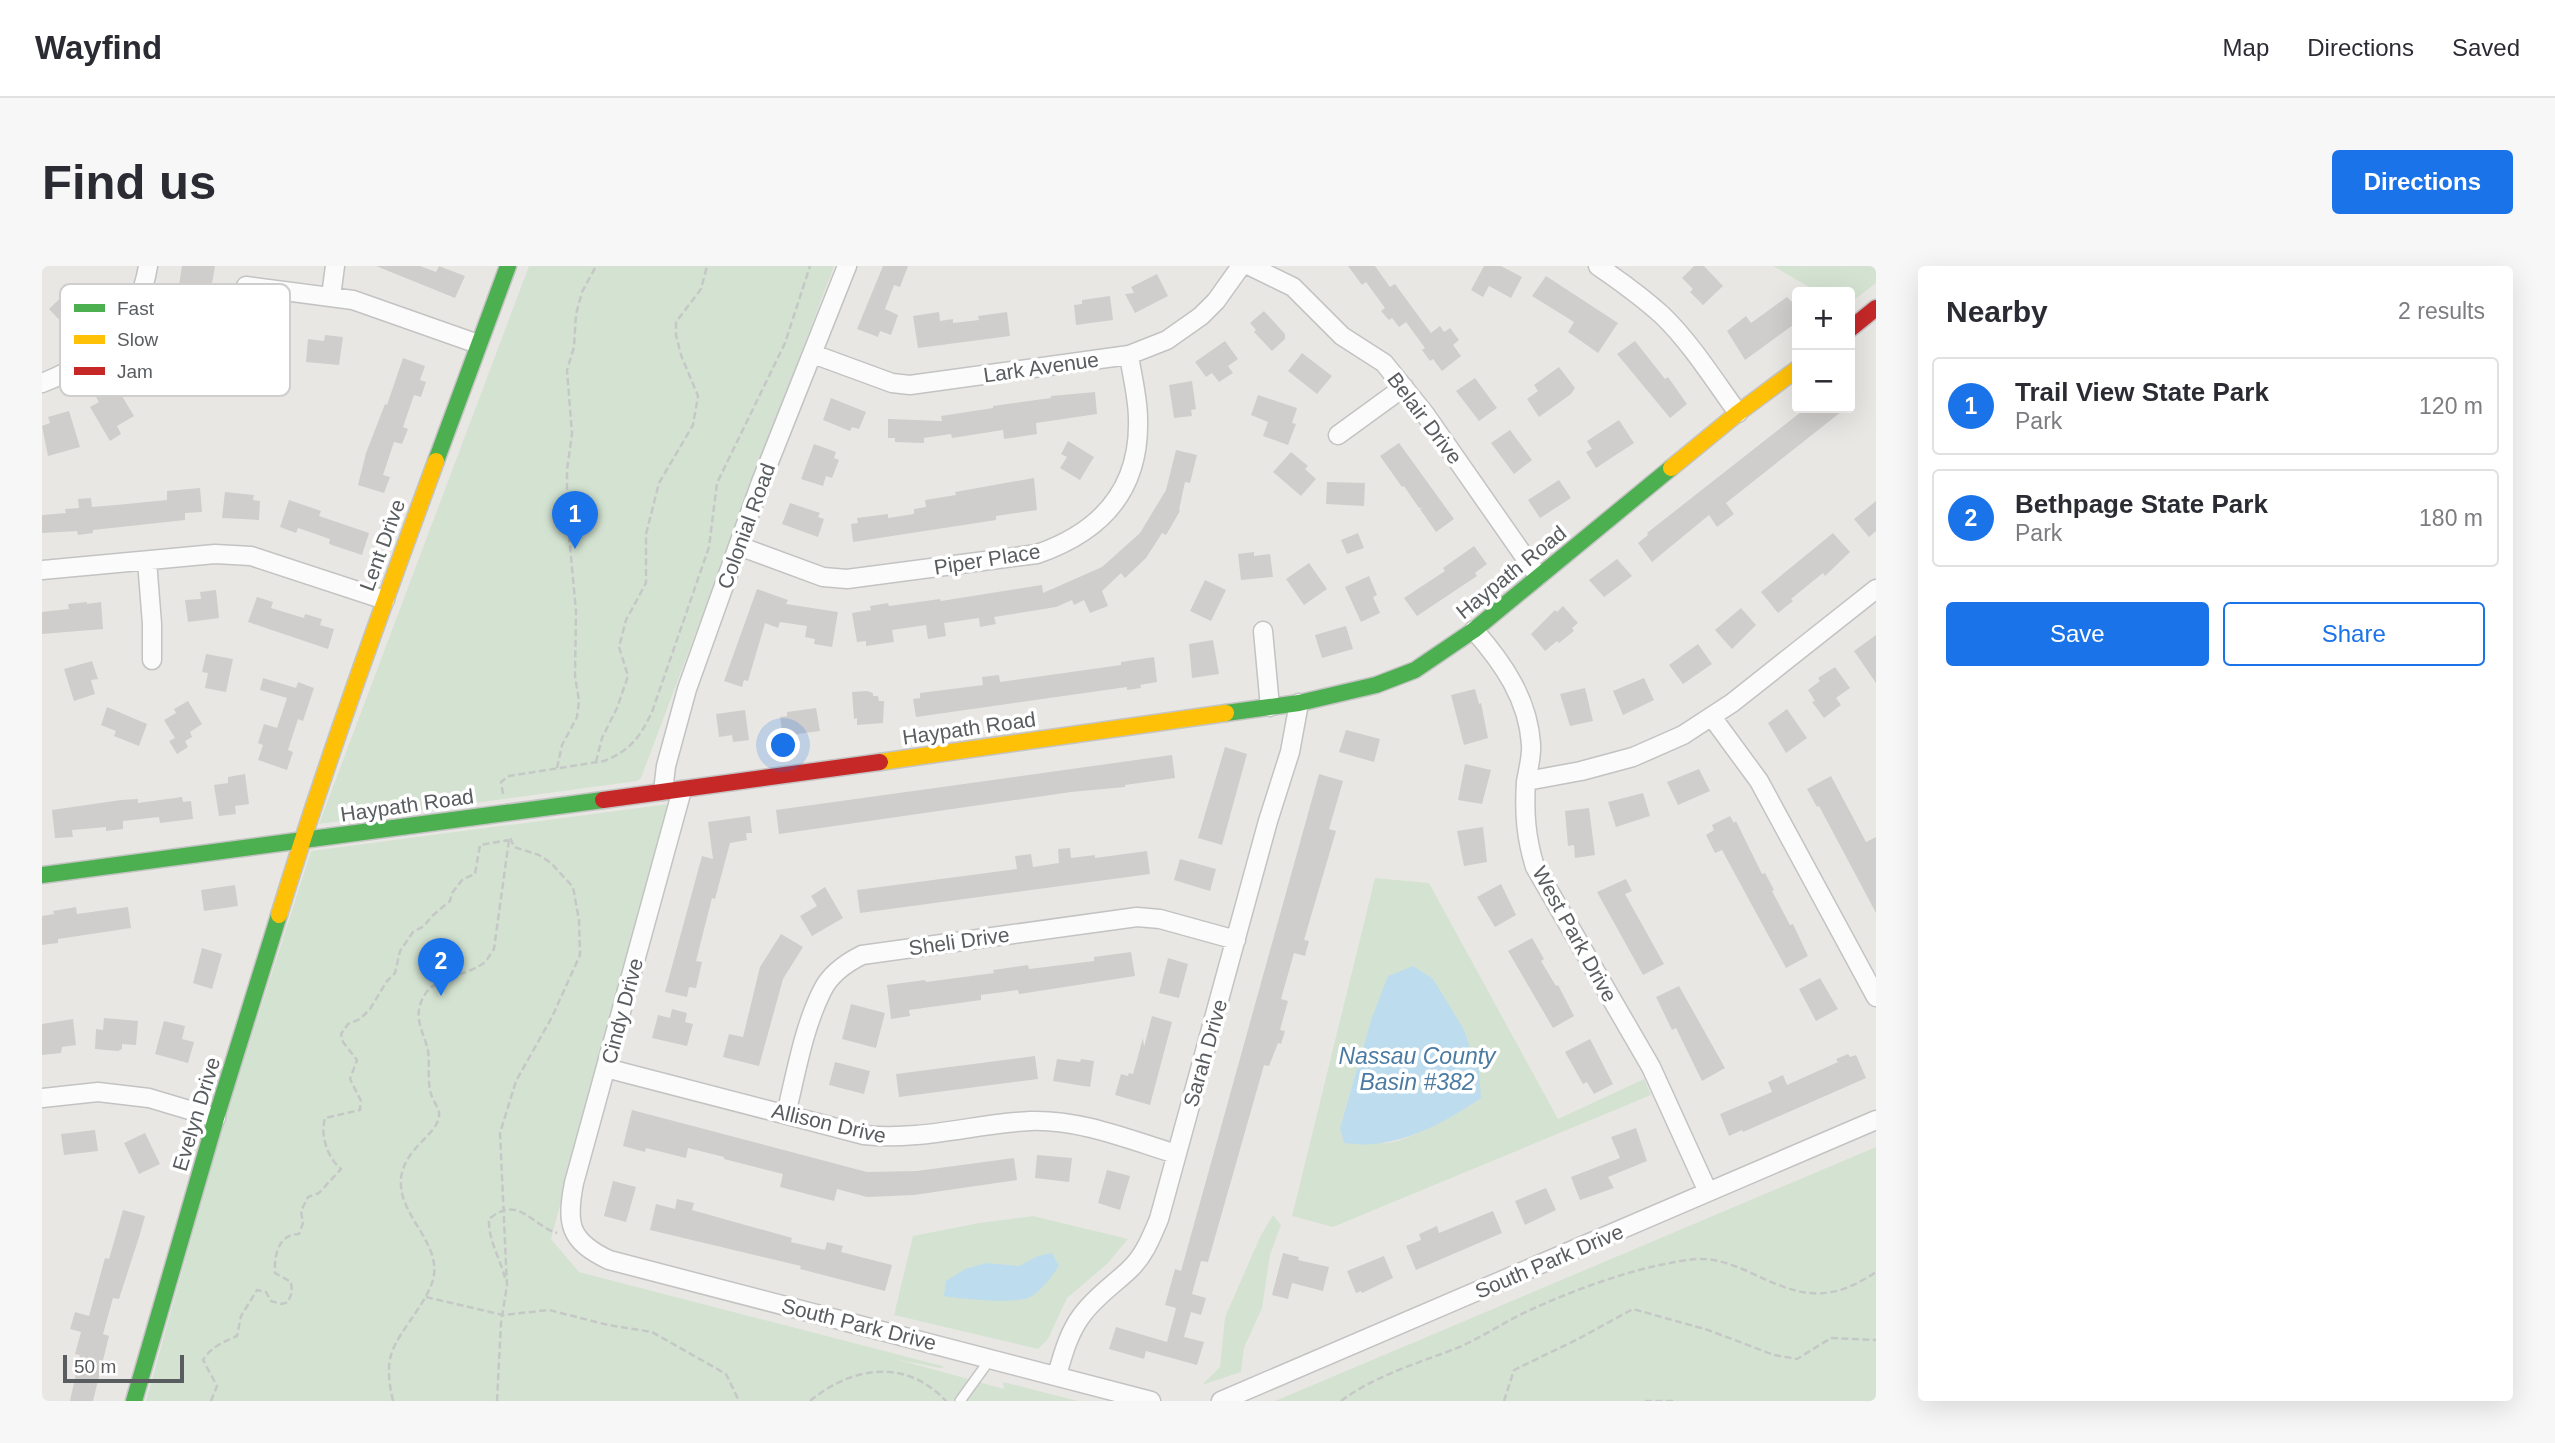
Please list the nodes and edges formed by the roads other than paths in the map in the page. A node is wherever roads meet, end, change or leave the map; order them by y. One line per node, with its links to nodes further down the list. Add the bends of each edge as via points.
1 (148, 266): 8 (street)
2 (335, 266): 10 (street)
3 (509, 266): 13 (street, Lent Drive)
4 (847, 266): 14 (street, Colonial Road)
5 (1241, 266): 15 (street, Lark Avenue, via 1201,316 1167,340)
6 (1250, 266): 19 (street, Belair Drive, via 1293,286 1342,336 1384,363)
7 (1598, 266): 20 (street, via 1664,317)
8 (142, 284)
9 (290, 291): 10 (street)
10 (331, 296): 13 (street, via 374,306)
11 (1876, 308): 12 (street)
12 (1855, 325)
13 (478, 344): 27 (street, Lent Drive)
14 (813, 354): 15 (street, Lark Avenue, via 891,383 910,385); 22 (street, Colonial Road)
15 (1129, 355): 22 (street, Piper Place, via 1138,418 1132,468 1105,514 1065,544 1037,554 847,579 823,576)
16 (1792, 373): 20 (street, Haypath Road)
17 (60, 376): 18 (street)
18 (42, 383)
19 (1404, 387): 21 (street); 25 (street, Belair Drive)
20 (1738, 413): 25 (street, Haypath Road)
21 (1338, 435)
22 (739, 546): 36 (street, Colonial Road, via 687,689)
23 (147, 561): 24 (street); 27 (street, via 215,554 251,556); 30 (street)
24 (42, 570)
25 (1538, 576): 28 (street, Haypath Road)
26 (1876, 589): 33 (street)
27 (384, 600): 37 (street, Lent Drive)
28 (1474, 630): 31 (street, Haypath Road, via 1415,670); 34 (street, West Park Drive, via 1501,662 1524,710 1531,745)
29 (1263, 631): 32 (street)
30 (152, 660)
31 (1299, 704): 32 (street, Haypath Road); 39 (street, Sarah Drive, via 1290,752)
32 (1270, 706): 35 (street, Haypath Road)
33 (1712, 717): 34 (street, via 1633,757); 40 (street, via 1759,781)
34 (1527, 780): 47 (street, West Park Drive, via 1524,818 1535,867 1651,1067)
35 (682, 790): 36 (street, Haypath Road); 41 (street, Cindy Drive)
36 (663, 791): 37 (street, Haypath Road)
37 (302, 841): 38 (street, Haypath Road); 44 (street, Evelyn Drive)
38 (42, 875)
39 (1236, 940): 43 (street, Sheli Drive, via 1137,917 862,955 838,970 822,990); 46 (street, Sarah Drive)
40 (1876, 997)
41 (606, 1068): 43 (street, Allison Drive); 48 (street, Cindy Drive, via 570,1201)
42 (42, 1098): 44 (street, via 98,1092 149,1098)
43 (786, 1114): 46 (street, Allison Drive, via 892,1138 1029,1121 1059,1122)
44 (216, 1118): 51 (street, Evelyn Drive)
45 (1876, 1120): 47 (street, South Park Drive)
46 (1177, 1154): 50 (street, Sarah Drive, via 1146,1249 1081,1316)
47 (1708, 1192): 54 (street, South Park Drive)
48 (575, 1233): 49 (street, South Park Drive, via 592,1252 609,1261)
49 (991, 1358): 50 (street, South Park Drive); 52 (lane)
50 (1057, 1375): 53 (street, South Park Drive)
51 (135, 1401)
52 (960, 1401)
53 (1151, 1401)
54 (1221, 1401)

